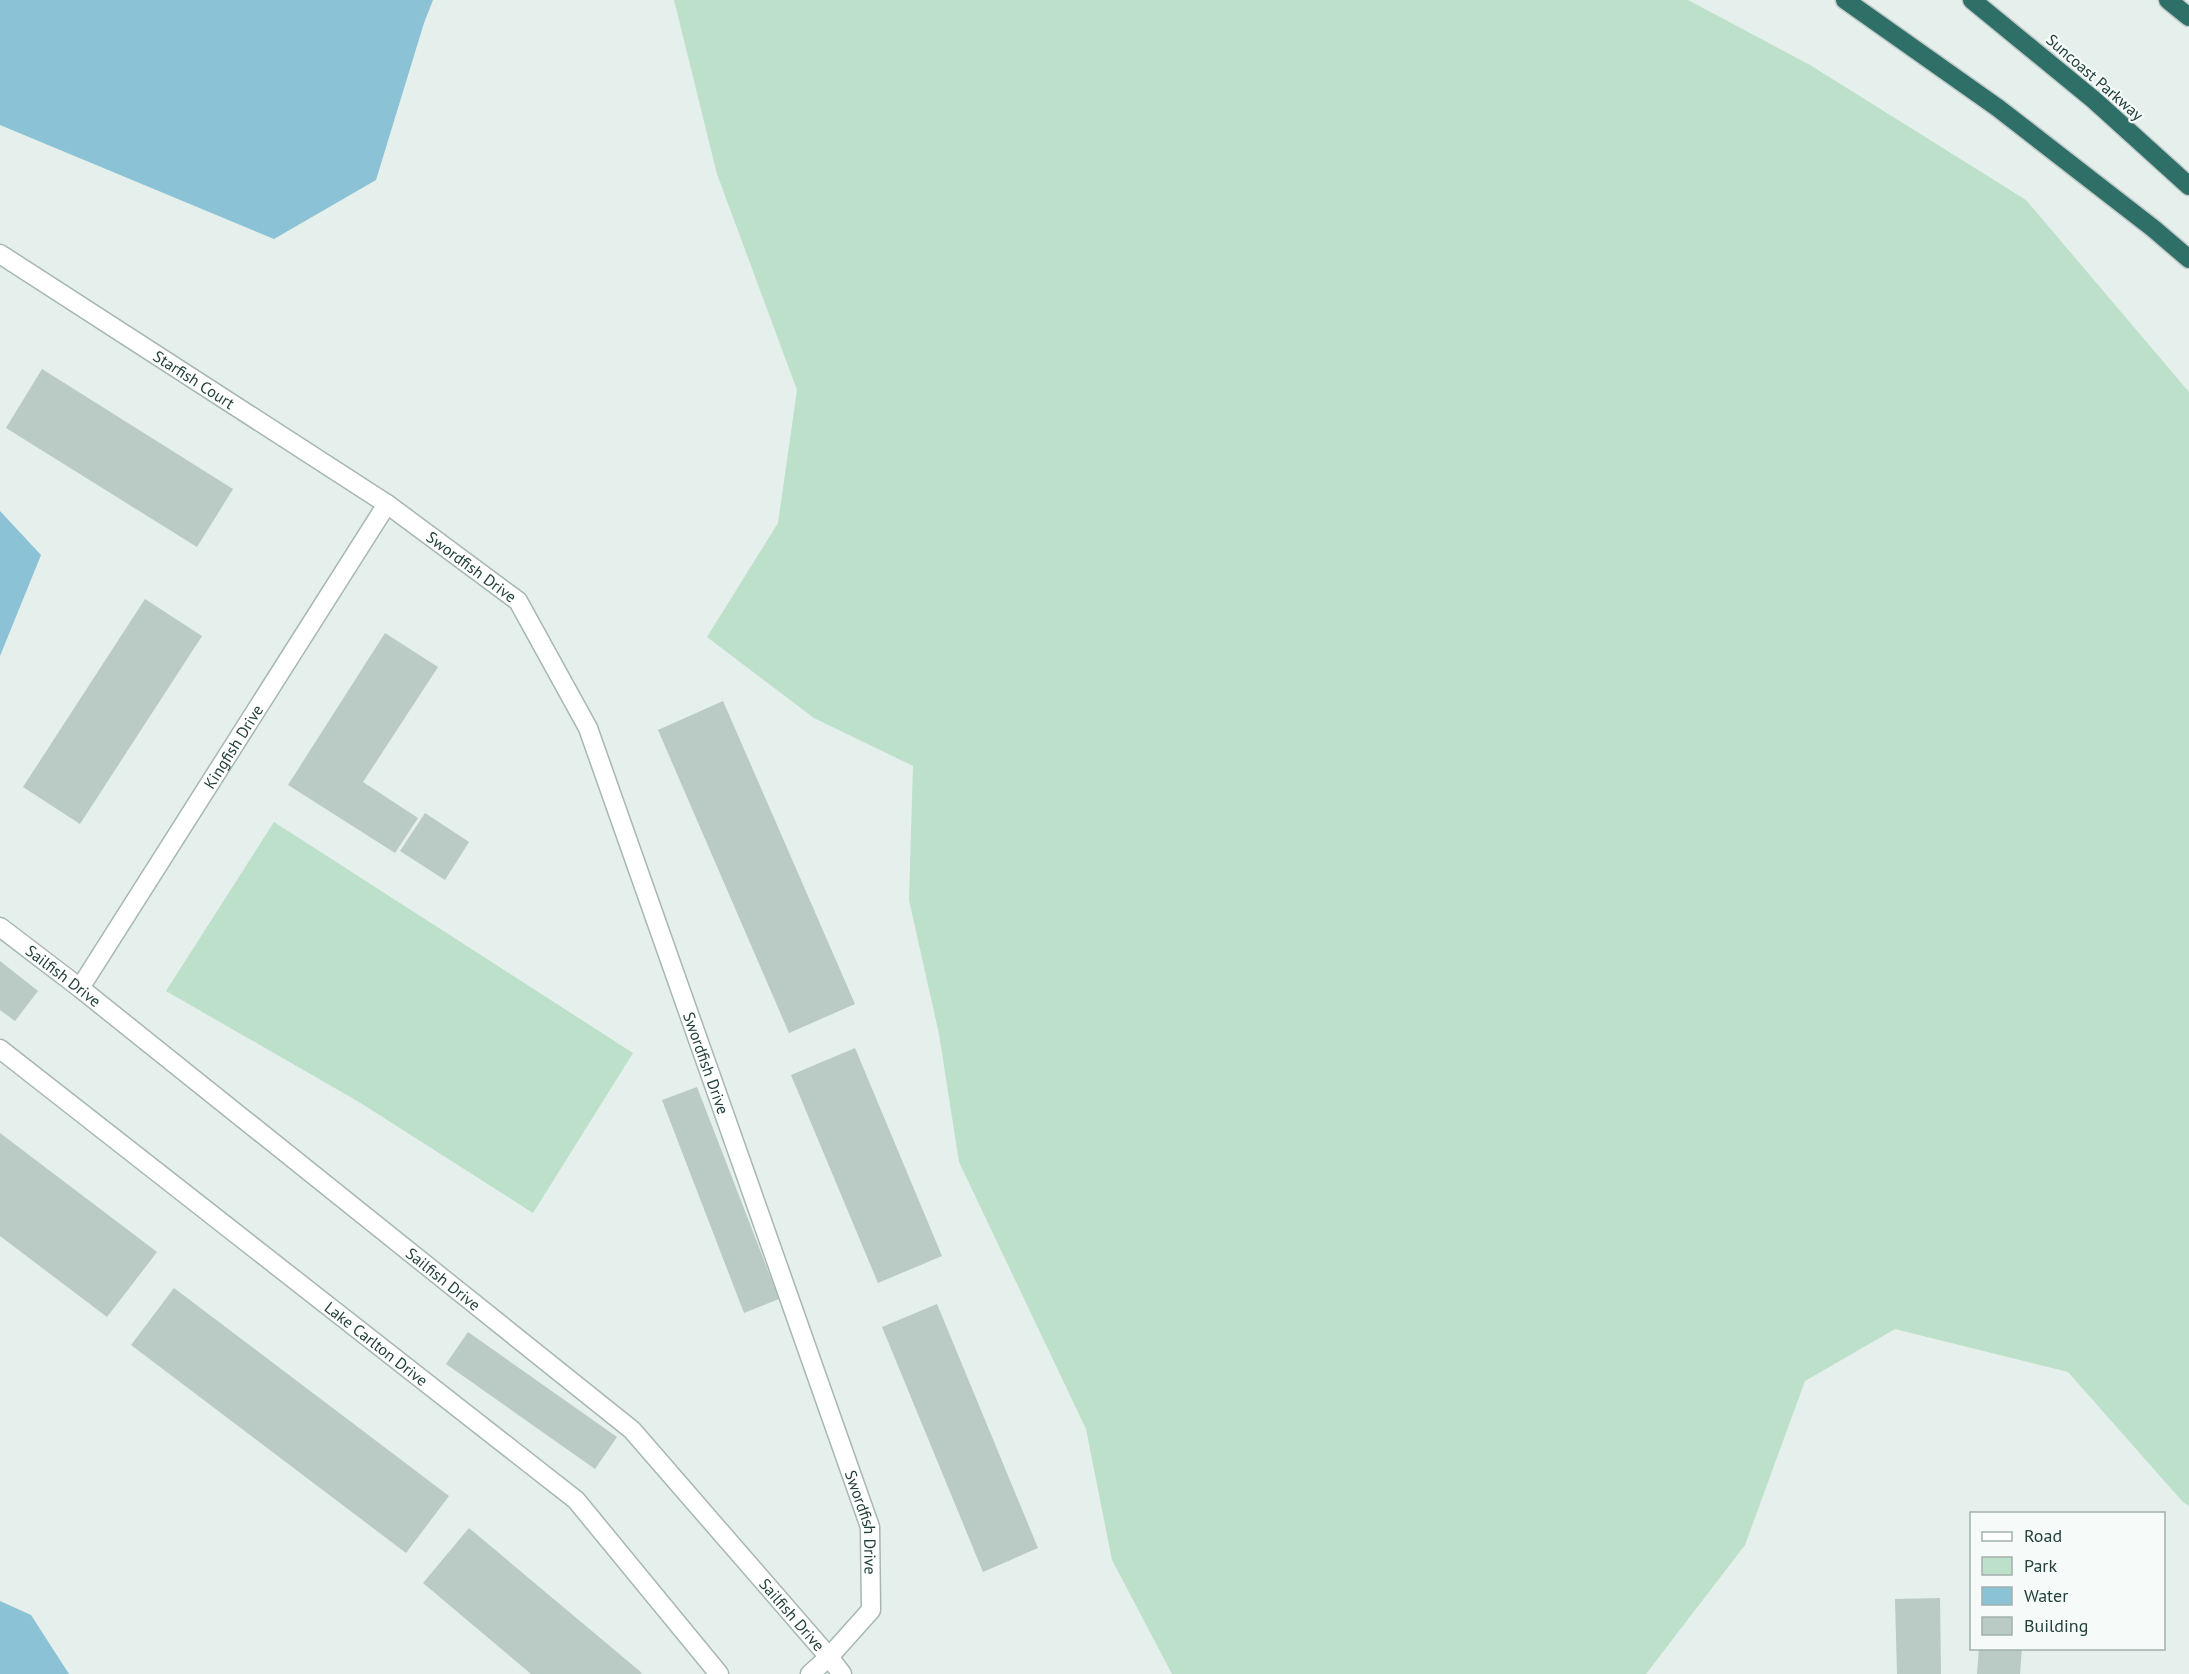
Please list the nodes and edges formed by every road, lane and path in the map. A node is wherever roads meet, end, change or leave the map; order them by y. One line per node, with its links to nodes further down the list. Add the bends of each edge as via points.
1 (1845, 0): 7 (highway, via 1998,108)
2 (1972, 0): 5 (highway, Suncoast Parkway, via 2094,100)
3 (2168, 0): 4 (highway)
4 (2189, 17)
5 (2189, 186)
6 (0, 254): 8 (street, Starfish Court)
7 (2189, 259)
8 (387, 504): 10 (street, Kingfish Drive); 12 (street, Swordfish Drive, via 518,601 588,728 870,1527 871,1610)
9 (0, 927): 10 (street, Sailfish Drive)
10 (80, 988): 12 (street, Sailfish Drive, via 632,1430)
11 (0, 1049): 13 (street, Lake Carlton Drive, via 576,1500)
12 (830, 1657): 14 (street, Swordfish Drive); 15 (street, Sailfish Drive)
13 (719, 1674)
14 (810, 1674)
15 (842, 1674)

